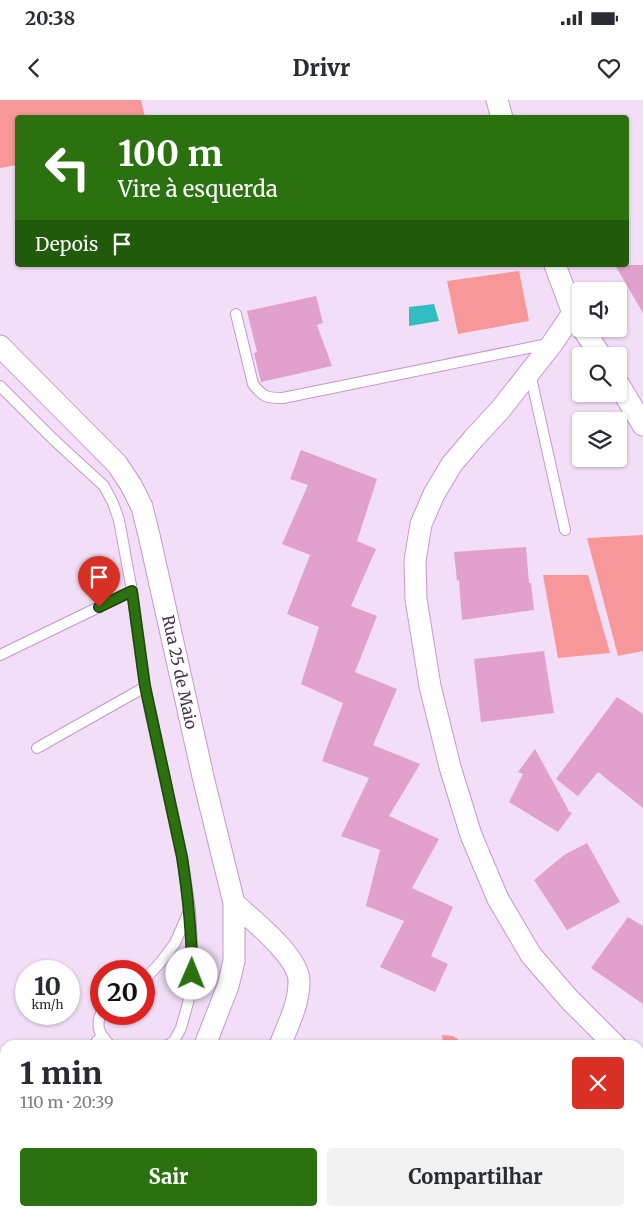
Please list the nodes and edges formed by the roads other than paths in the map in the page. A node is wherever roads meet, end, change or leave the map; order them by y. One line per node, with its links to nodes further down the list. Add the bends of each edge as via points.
1 (497, 100): 2 (street)
2 (501, 115)
3 (556, 267): 4 (street)
4 (572, 306)
5 (236, 314): 7 (lane, via 253,384 270,398)
6 (572, 328): 7 (street)
7 (552, 344): 9 (street)
8 (0, 346): 18 (street, Rua 25 de Maio, via 117,464 142,507)
9 (530, 372): 13 (lane); 26 (street, via 452,464 434,494 421,524 415,561 416,599 430,686 450,766 471,835 498,899 532,955)
10 (0, 386): 14 (lane, via 104,486 119,520)
11 (627, 398): 12 (street)
12 (643, 425)
13 (565, 530)
14 (132, 591): 15 (lane); 16 (lane)
15 (0, 655)
16 (145, 686): 17 (lane); 19 (lane, via 182,857)
17 (37, 748)
18 (234, 904): 24 (street, Rua 25 de Maio, via 234,961); 25 (street, via 264,930 295,966 300,981 297,999)
19 (190, 910): 20 (lane, via 175,943); 23 (lane, via 192,974 188,1003)
20 (155, 968)
21 (98, 1025): 22 (lane)
22 (98, 1040)
23 (174, 1040)
24 (207, 1040)
25 (282, 1040)
26 (610, 1040)

